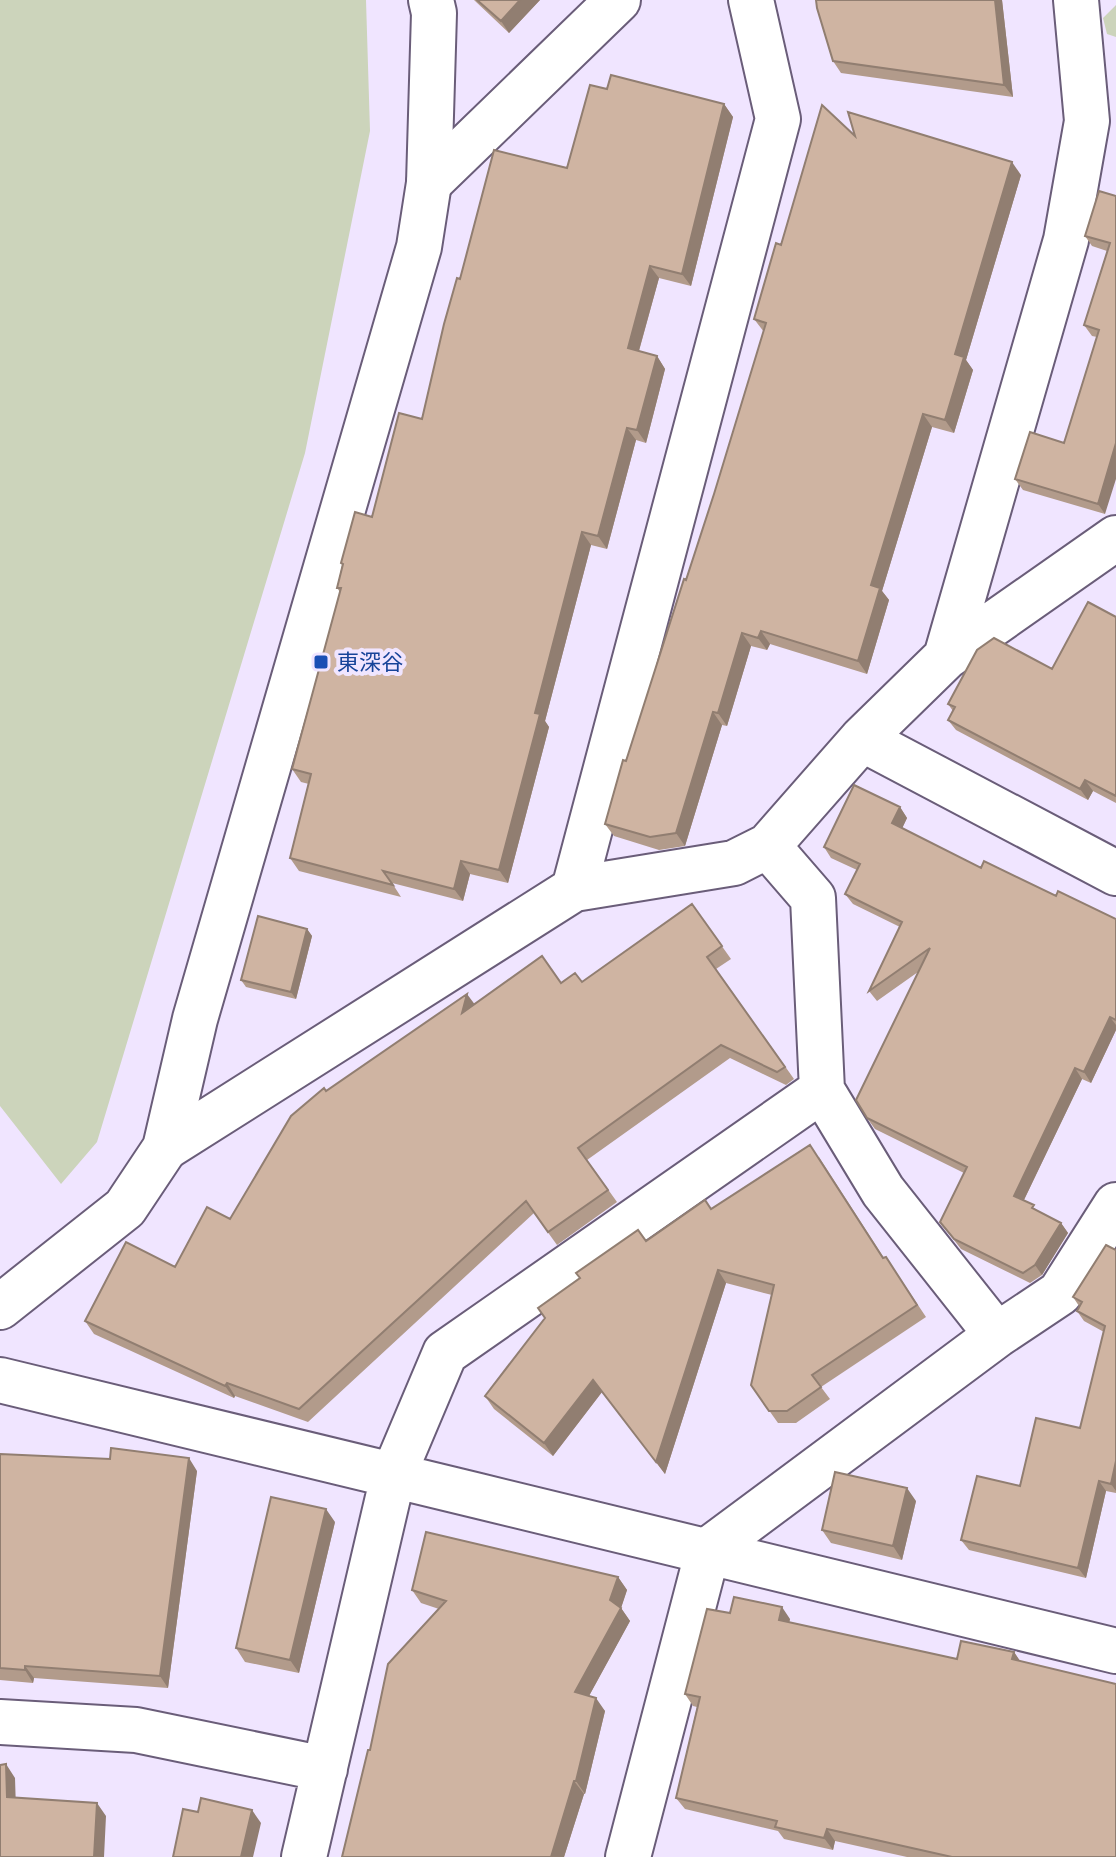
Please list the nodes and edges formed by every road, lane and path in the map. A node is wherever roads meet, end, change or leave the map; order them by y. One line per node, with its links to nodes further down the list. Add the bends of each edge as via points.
1 (431, 0): 5 (street)
2 (618, 0): 5 (street)
3 (751, 0): 11 (street, via 778,119)
4 (1079, 2): 7 (street, via 1087,121 1066,240)
5 (429, 183): 13 (street, via 419,247 195,1019)
6 (1116, 538): 7 (street)
7 (946, 657): 8 (street)
8 (862, 739): 9 (street); 10 (street)
9 (768, 846): 11 (street, via 734,863); 12 (street, via 813,898)
10 (1116, 873)
11 (574, 889): 13 (street)
12 (822, 1090): 16 (street, via 883,1191); 18 (street, via 445,1353)
13 (165, 1148): 15 (street, via 125,1208)
14 (1116, 1205): 16 (street, via 1060,1293)
15 (0, 1307)
16 (997, 1335): 19 (street)
17 (0, 1380): 18 (street)
18 (393, 1476): 19 (street); 22 (street)
19 (708, 1550): 20 (street); 24 (street)
20 (1116, 1651)
21 (0, 1722): 22 (street, via 136,1730)
22 (325, 1769): 23 (street)
23 (304, 1857)
24 (630, 1857)

